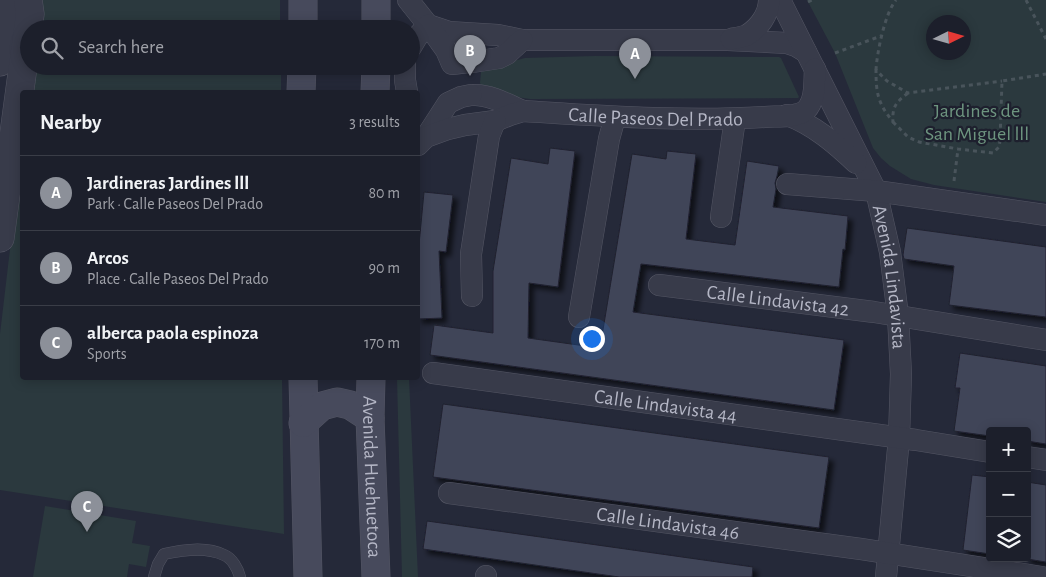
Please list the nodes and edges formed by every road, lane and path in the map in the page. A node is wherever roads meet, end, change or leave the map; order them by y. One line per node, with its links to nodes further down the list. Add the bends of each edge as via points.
1 (303, 0): 10 (main road)
2 (376, 0): 11 (main road)
3 (408, 0): 12 (street)
4 (769, 0): 17 (street, via 761,23 746,35)
5 (780, 0): 19 (street, Avenida Lindavista)
6 (896, 0): 14 (path, via 890,8)
7 (1026, 0): 15 (path)
8 (16, 1): 9 (street, via 30,14); 20 (street)
9 (29, 20)
10 (303, 20)
11 (376, 20)
12 (428, 25): 13 (street); 16 (street, via 449,32); 21 (street, via 446,50)
13 (420, 34)
14 (882, 36): 18 (path); 22 (path)
15 (1046, 38)
16 (522, 40): 17 (street); 21 (street, via 500,58)
17 (728, 40): 19 (street, via 796,46)
18 (835, 53)
19 (810, 61): 36 (street, Calle Paseos Del Prado, via 814,89 812,100 806,109); 43 (street, Avenida Lindavista)
20 (0, 62)
21 (465, 63): 33 (street, via 452,83)
22 (876, 70): 32 (path, via 887,81); 39 (path, via 878,98)
23 (20, 71): 41 (street)
24 (1046, 74): 28 (path)
25 (302, 75): 29 (main road)
26 (376, 75): 30 (main road)
27 (405, 75): 31 (street)
28 (1002, 81): 32 (path); 42 (path, via 997,150 991,153)
29 (301, 90)
30 (375, 90)
31 (407, 90)
32 (908, 93): 39 (path, via 895,106)
33 (448, 103): 34 (street, Calle Paseos Del Prado, via 461,97 481,95); 40 (street, Calle Paseos Del Prado)
34 (524, 112): 35 (street, Calle Paseos Del Prado); 38 (street, Calle Paseos Del Prado)
35 (615, 116): 37 (street, Calle Paseos Del Prado); 53 (street)
36 (787, 116): 37 (street, Calle Paseos Del Prado); 43 (street, Calle Paseos Del Prado, via 798,119 834,142)
37 (735, 119): 48 (street)
38 (495, 121): 40 (street, Calle Paseos Del Prado); 51 (street, via 471,254)
39 (893, 122): 42 (path, via 915,141)
40 (420, 134)
41 (7, 146): 49 (street)
42 (958, 149): 45 (path)
43 (866, 172): 46 (street, Avenida Lindavista)
44 (787, 184): 46 (street)
45 (953, 188)
46 (876, 192): 47 (street); 52 (street, Avenida Lindavista, via 890,252)
47 (1046, 215)
48 (721, 217)
49 (0, 238)
50 (659, 285): 52 (street, Calle Lindavista 42)
51 (472, 296)
52 (898, 316): 54 (street, Calle Lindavista 42); 60 (street, Avenida Lindavista, via 901,374)
53 (579, 317)
54 (1046, 340)
55 (433, 373): 60 (street, Calle Lindavista 44)
56 (303, 380): 59 (main road)
57 (371, 380): 58 (main road, Avenida Huehuetoca)
58 (370, 418): 59 (main road, via 350,405 337,402 322,406); 69 (main road, Avenida Huehuetoca)
59 (303, 423): 68 (main road)
60 (899, 438): 61 (street, Calle Lindavista 44); 65 (street, Avenida Lindavista)
61 (986, 451)
62 (1031, 458): 63 (street)
63 (1046, 460)
64 (449, 493): 65 (street, Calle Lindavista 46)
65 (889, 553): 70 (street, Avenida Lindavista); 71 (street, Calle Lindavista 46)
66 (154, 577): 67 (lane, via 164,554 209,550 226,555)
67 (240, 577)
68 (308, 577)
69 (376, 577)
70 (886, 577)
71 (1042, 577)

